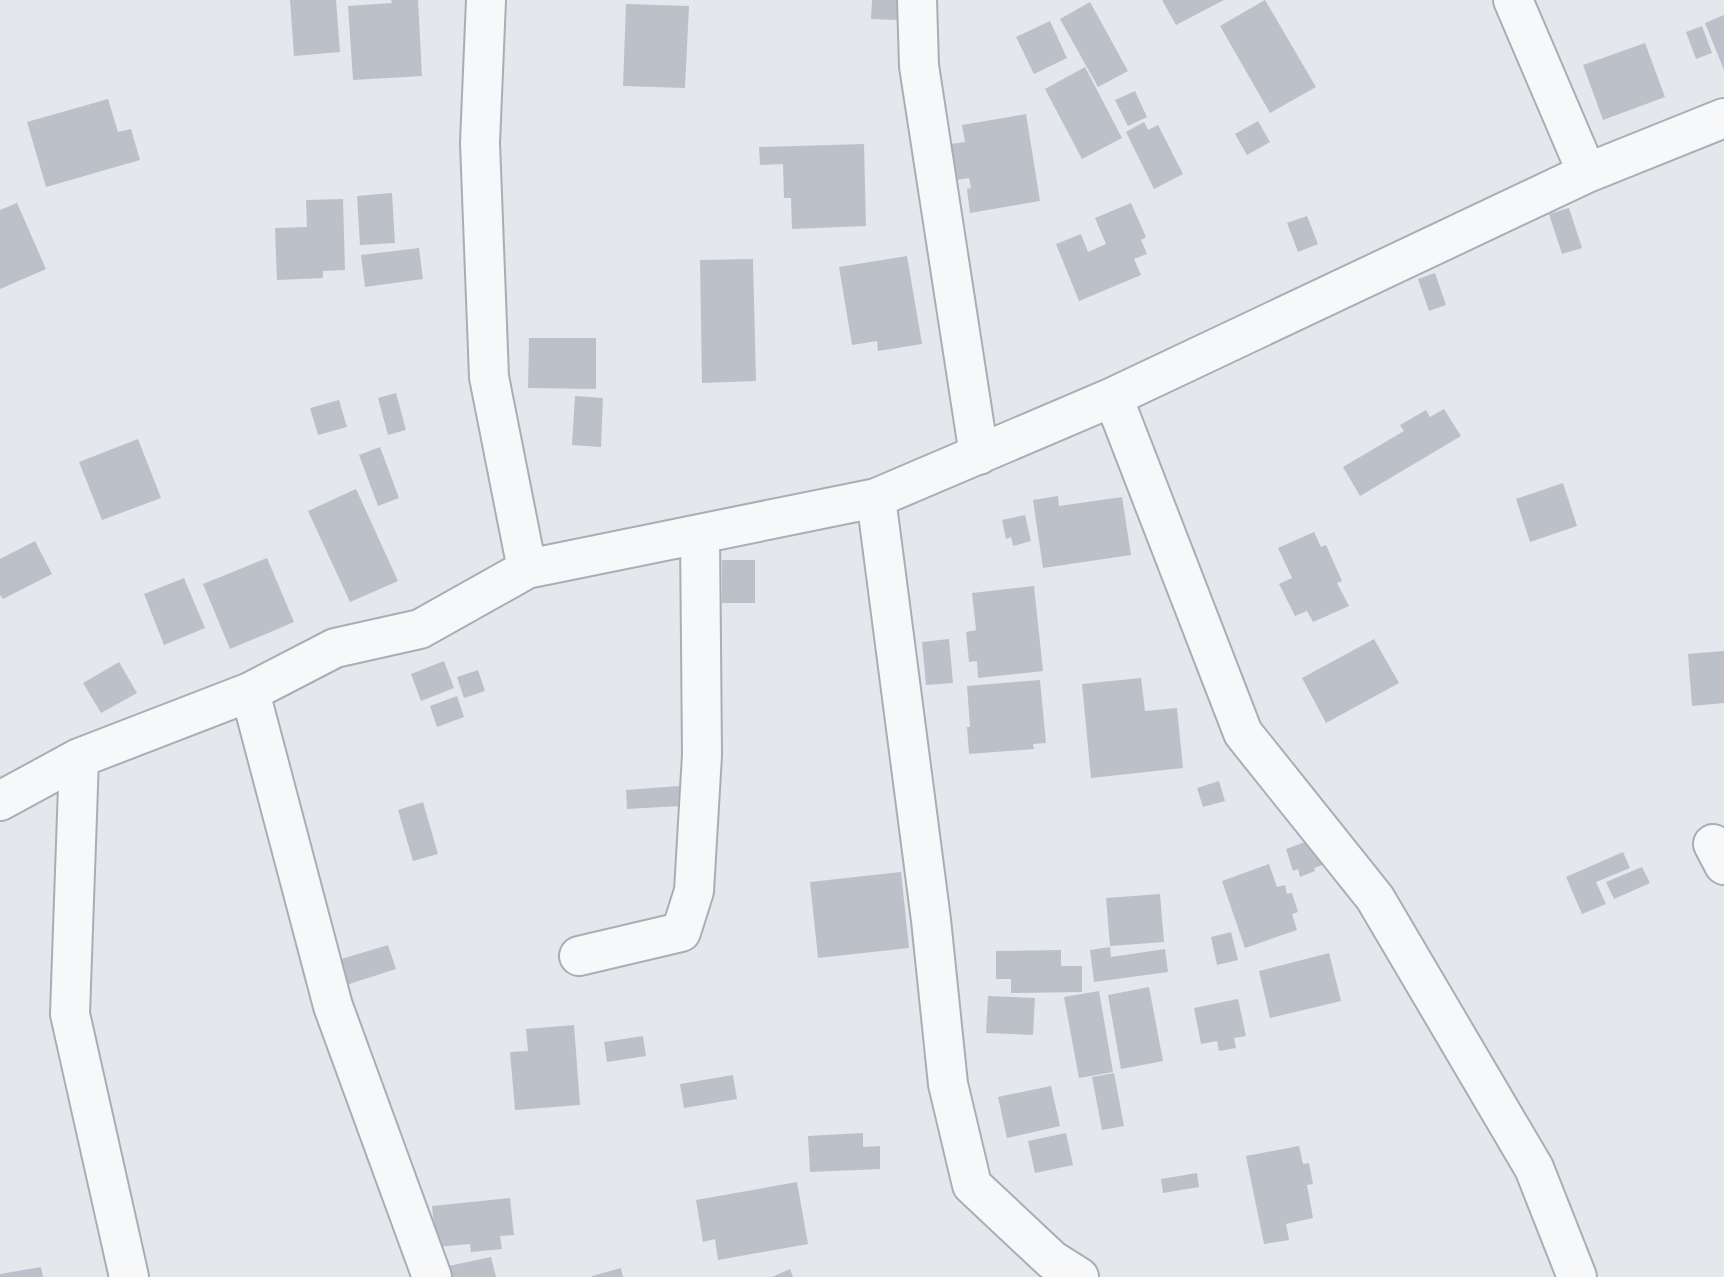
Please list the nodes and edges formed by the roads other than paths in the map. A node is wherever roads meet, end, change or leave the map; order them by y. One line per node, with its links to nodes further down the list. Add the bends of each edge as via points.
1 (485, 0): 10 (street, via 480,143 489,377)
2 (917, 0): 7 (street, via 919,66)
3 (1513, 0): 5 (street)
4 (1724, 118): 5 (street)
5 (1587, 173): 6 (street)
6 (1113, 397): 7 (street); 18 (street, via 1243,733 1375,898 1534,1168)
7 (979, 455): 8 (street)
8 (876, 498): 9 (street); 17 (street, via 948,1084 972,1185 1052,1260)
9 (700, 535): 10 (street); 14 (street, via 702,755 694,891 681,932)
10 (527, 569): 11 (street, via 420,629 335,648)
11 (250, 692): 12 (street); 16 (street, via 333,1006)
12 (79, 758): 13 (street); 15 (street, via 70,1014)
13 (0, 801)
14 (579, 956)
15 (130, 1277)
16 (432, 1277)
17 (1079, 1277)
18 (1577, 1277)

